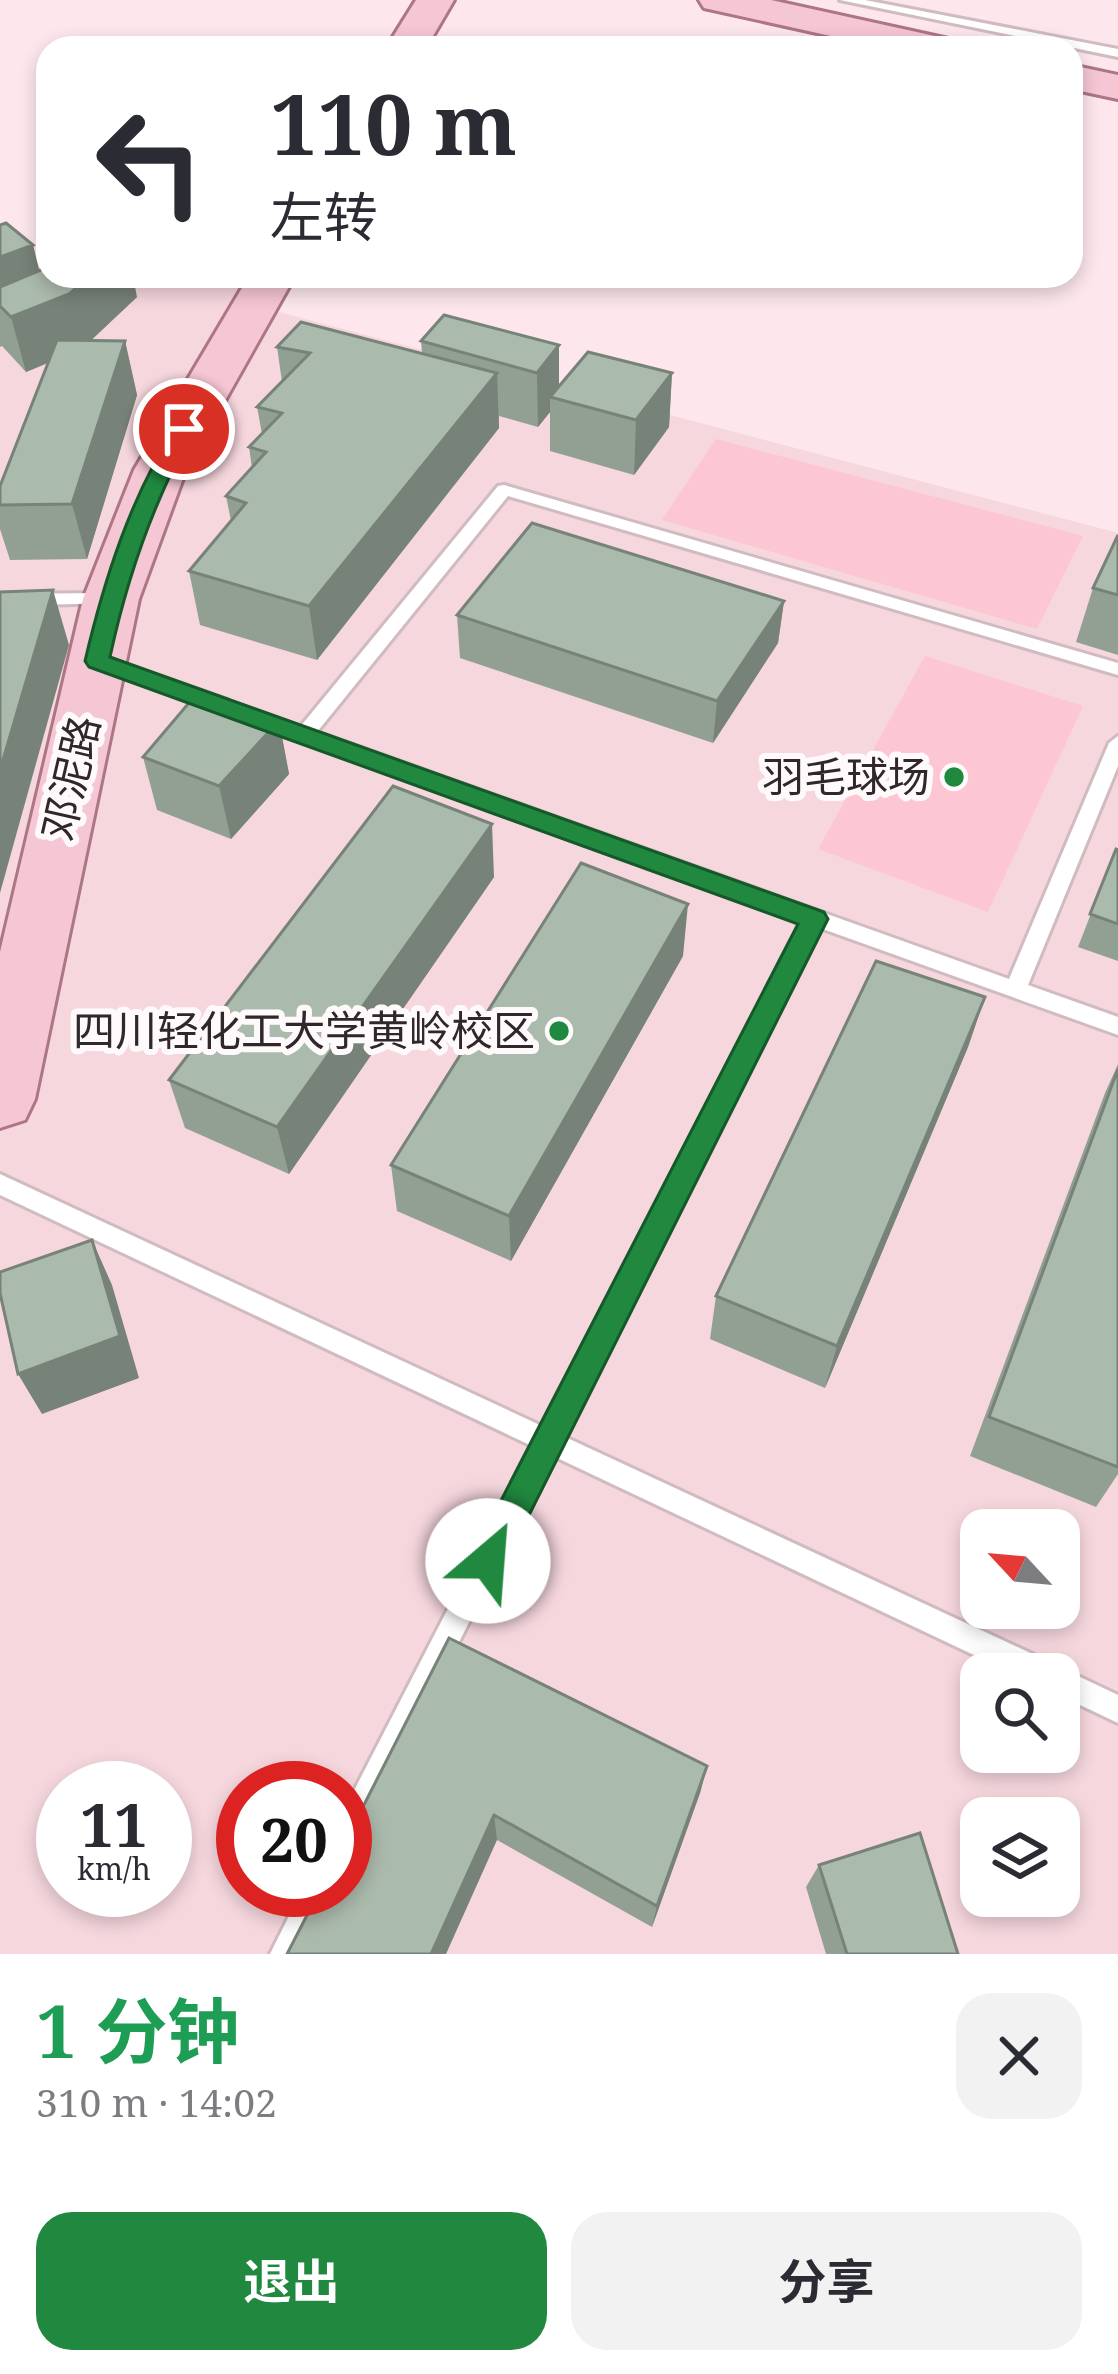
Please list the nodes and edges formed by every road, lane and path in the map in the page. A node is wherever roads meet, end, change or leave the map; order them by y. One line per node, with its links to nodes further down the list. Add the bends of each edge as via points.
1 (435, 0): 4 (main road)
2 (718, 0): 5 (main road)
3 (846, 0): 6 (lane)
4 (413, 36)
5 (884, 36)
6 (1031, 36)
7 (1083, 46): 8 (lane)
8 (1118, 53)
9 (1083, 80): 10 (main road)
10 (1118, 87)
11 (265, 288): 12 (main road, 邓泥路, via 160,470)
12 (111, 599): 13 (lane); 14 (main road, 邓泥路)
13 (0, 600)
14 (97, 661): 16 (lane); 21 (main road, 邓泥路)
15 (1118, 669): 16 (lane, via 504,490)
16 (304, 735): 18 (lane)
17 (1118, 743): 19 (lane)
18 (814, 919): 19 (lane); 23 (lane)
19 (1015, 990): 20 (lane)
20 (1118, 1026)
21 (0, 1099)
22 (0, 1184): 23 (lane)
23 (549, 1442): 24 (lane); 27 (lane)
24 (999, 1653)
25 (1080, 1691): 26 (lane)
26 (1118, 1709)
27 (372, 1786)
28 (304, 1917): 29 (lane)
29 (285, 1954)

